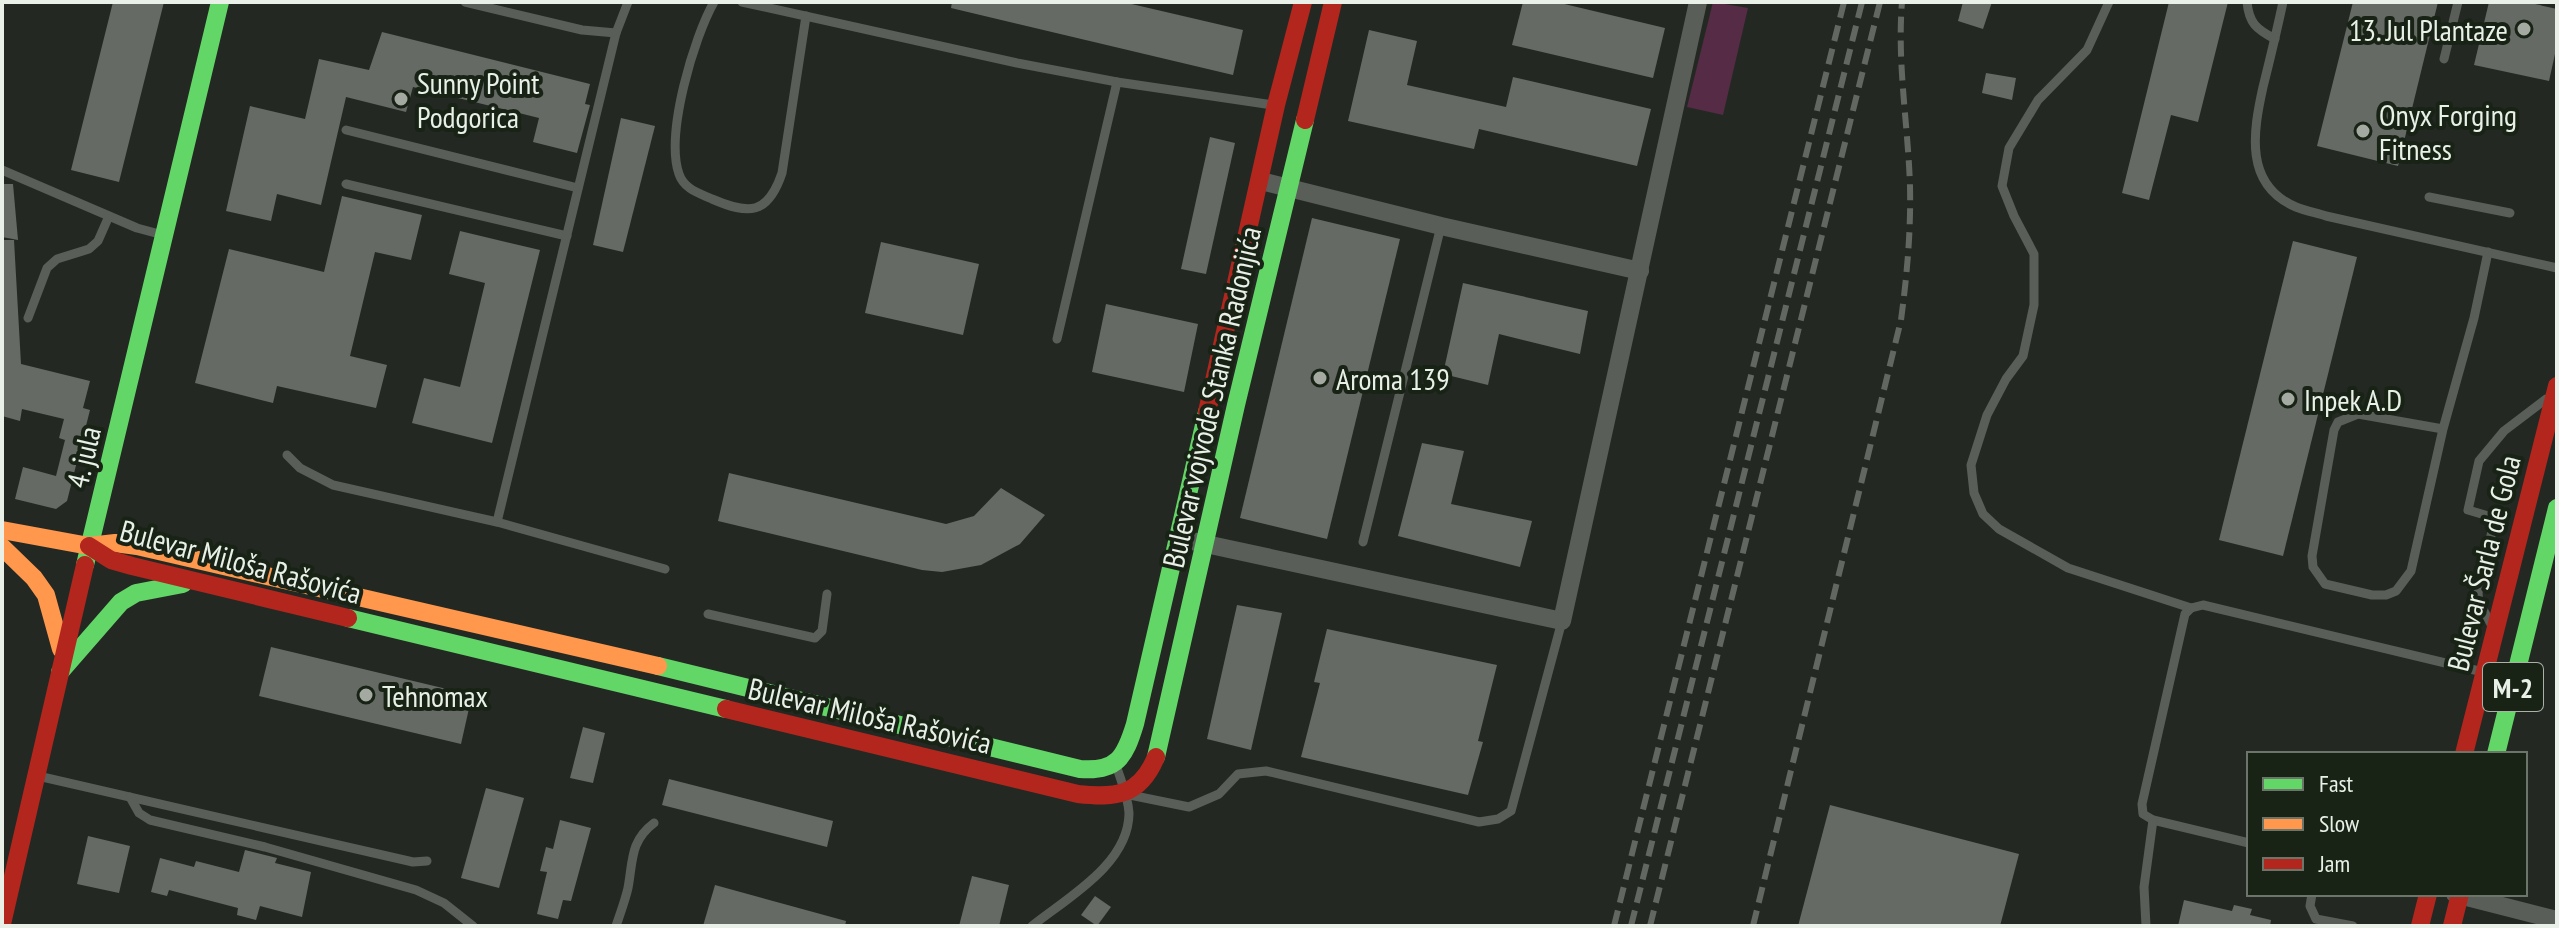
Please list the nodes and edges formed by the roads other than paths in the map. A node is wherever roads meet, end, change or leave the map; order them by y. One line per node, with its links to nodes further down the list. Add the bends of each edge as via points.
1 (220, 2): 29 (street, 4. jula)
2 (465, 2): 14 (lane)
3 (628, 2): 14 (lane)
4 (714, 2): 13 (lane, via 677,114 676,159 691,189 736,210 762,206 778,185)
5 (742, 2): 13 (lane)
6 (1303, 2): 18 (street, Bulevar vojvode Stanka Radonjića)
7 (1333, 2): 23 (street, Bulevar vojvode Stanka Radonjića)
8 (1698, 2): 33 (street)
9 (2109, 2): 52 (lane, via 2087,50 2038,100 2009,148 2002,186 2034,254 2034,305 2023,356 1987,415 1971,465 1974,493 1983,514 1999,529 2068,568)
10 (2247, 2): 15 (lane, via 2249,20)
11 (2283, 2): 15 (lane)
12 (2458, 2): 16 (lane)
13 (806, 16): 17 (lane)
14 (616, 33): 24 (lane)
15 (2275, 39): 31 (lane, via 2253,135 2258,166 2270,186 2296,207)
16 (2444, 59)
17 (1117, 82): 18 (lane); 35 (lane)
18 (1276, 105): 21 (street, Bulevar vojvode Stanka Radonjića)
19 (346, 130): 24 (lane)
20 (2, 170): 27 (lane)
21 (1261, 181): 23 (street); 44 (street, Bulevar vojvode Stanka Radonjića)
22 (346, 184): 30 (lane)
23 (1289, 186): 28 (street); 45 (street, Bulevar vojvode Stanka Radonjića)
24 (578, 188): 30 (lane)
25 (2429, 197): 26 (lane)
26 (2510, 213)
27 (109, 216): 29 (lane); 34 (lane, via 89,249 57,259 47,268)
28 (1441, 226): 33 (street); 46 (lane)
29 (166, 236): 47 (street, 4. jula)
30 (567, 236): 41 (lane)
31 (2488, 252): 32 (lane); 37 (lane)
32 (2557, 268)
33 (1640, 271): 54 (street)
34 (28, 318)
35 (1057, 339)
36 (2556, 389): 40 (lane, via 2504,431 2479,461 2468,510); 42 (street, Bulevar Šarla de Gola / M-2)
37 (2443, 429): 37 (lane, via 2358,414 2338,422 2312,556 2325,584 2372,595 2396,591 2405,582)
38 (287, 455): 41 (lane, via 333,485)
39 (2557, 508): 60 (street, Bulevar Šarla de Gola / M-2)
40 (2495, 518): 42 (lane); 55 (lane, via 2478,593)
41 (497, 522): 49 (lane)
42 (2513, 525): 55 (street, Bulevar Šarla de Gola / M-2)
43 (2, 530): 47 (street)
44 (1178, 538): 45 (street); 61 (street, Bulevar vojvode Stanka Radonjića, via 1129,746)
45 (1205, 542): 54 (street); 63 (street, Bulevar vojvode Stanka Radonjića, via 1160,747 1147,778)
46 (1363, 542)
47 (89, 546): 50 (street, Bulevar Miloša Rašovića, via 111,560); 56 (street, 4. jula); 61 (street, Bulevar Miloša Rašovića, via 137,546 1080,769 1095,771)
48 (2, 547): 56 (street, via 46,595)
49 (665, 569)
50 (199, 582): 58 (street, via 158,587 121,602); 63 (street, Bulevar Miloša Rašovića, via 1078,794)
51 (827, 594): 53 (lane, via 822,631 815,638)
52 (2191, 608): 57 (lane, via 2203,605); 65 (lane, via 2185,614 2142,804 2143,814)
53 (708, 614)
54 (1562, 621): 63 (lane, via 1511,811 1498,819 1479,822 1266,771 1238,774 1219,794 1189,807)
55 (2495, 632): 57 (street, Bulevar Šarla de Gola / M-2)
56 (62, 653): 58 (street, 4. jula)
57 (2484, 673): 59 (street, Bulevar Šarla de Gola / M-2)
58 (58, 674): 62 (street, 4. jula)
59 (2464, 752)
60 (2496, 752)
61 (1115, 764): 63 (lane)
62 (35, 775): 64 (lane); 69 (street, 4. jula)
63 (1127, 795): 78 (lane, via 1129,815 1112,862)
64 (130, 797): 68 (lane); 76 (lane, via 150,820 416,890)
65 (2153, 820): 67 (lane); 79 (lane, via 2144,887)
66 (654, 823): 77 (lane, via 641,833)
67 (2247, 843)
68 (427, 861)
69 (8, 871): 75 (street, 4. jula)
70 (2312, 896): 80 (lane, via 2316,919)
71 (2428, 896): 81 (street)
72 (2458, 896): 82 (street)
73 (2466, 896): 74 (street)
74 (2557, 920)
75 (2, 924)
76 (473, 926)
77 (616, 926)
78 (1032, 926)
79 (2146, 926)
80 (2353, 926)
81 (2420, 926)
82 (2452, 926)

